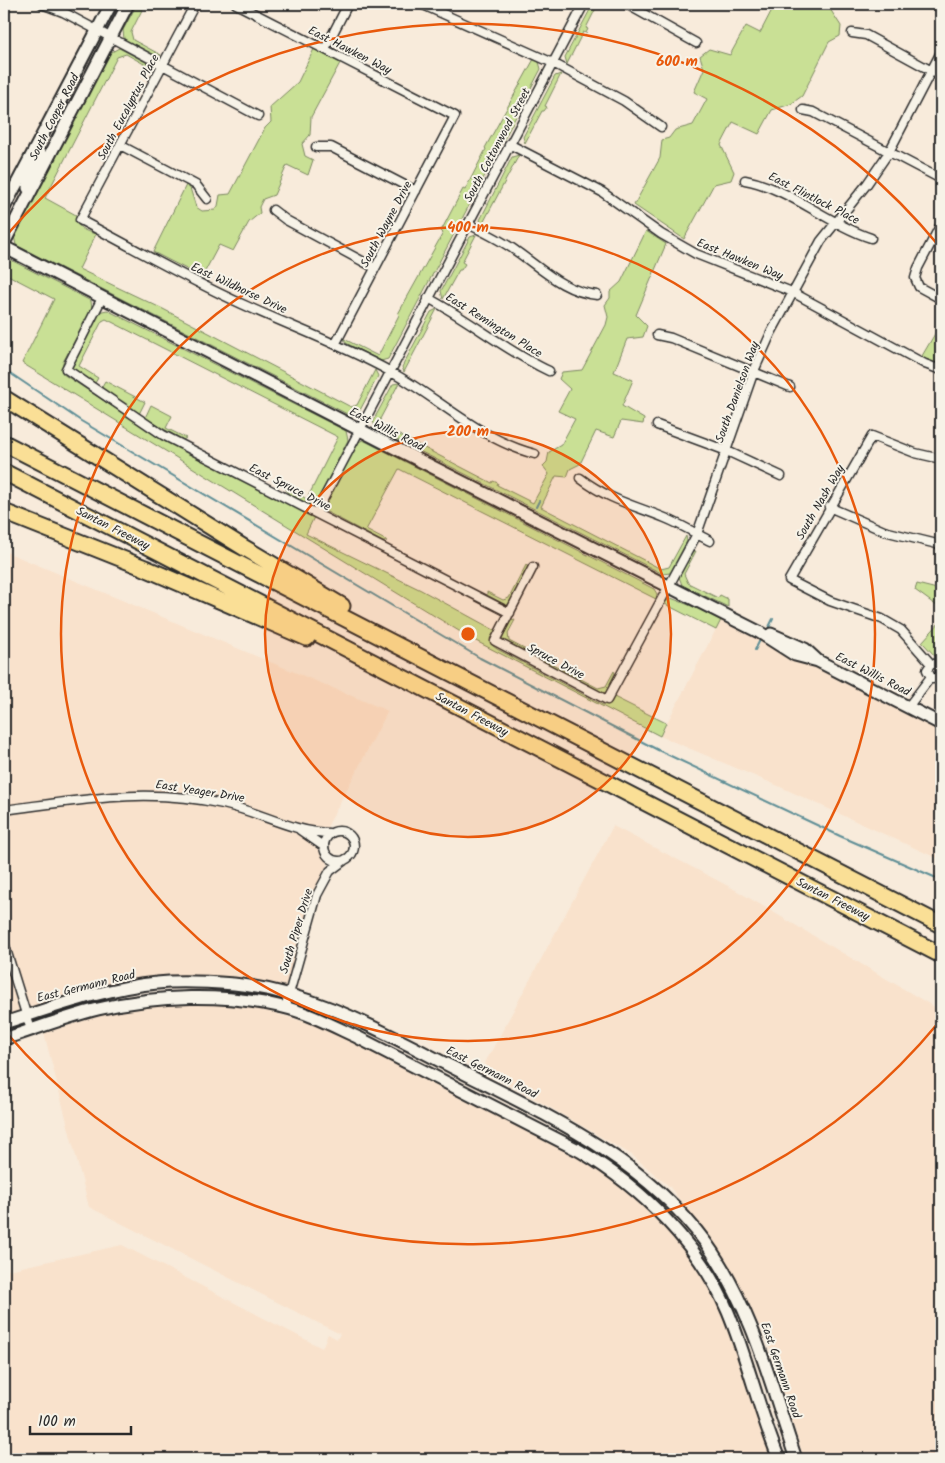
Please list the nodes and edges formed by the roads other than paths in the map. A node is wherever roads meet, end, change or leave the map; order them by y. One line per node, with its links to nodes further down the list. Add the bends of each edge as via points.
1 (42, 4): 10 (street)
2 (111, 4): 10 (main road, South Cooper Road)
3 (128, 4): 12 (main road, South Cooper Road)
4 (195, 4): 17 (street, South Eucalyptus Place)
5 (236, 4): 14 (street, East Hawken Way)
6 (348, 4): 14 (street)
7 (421, 4): 16 (street)
8 (584, 4): 16 (street, South Cottonwood Street)
9 (626, 4): 13 (street)
10 (97, 30): 12 (street); 24 (main road, South Cooper Road)
11 (852, 33): 18 (street, via 866,35)
12 (110, 38): 17 (street); 33 (main road, South Cooper Road)
13 (696, 43)
14 (325, 49): 22 (street, East Hawken Way)
15 (941, 52): 18 (street, South Danielson Way)
16 (553, 63): 23 (street, via 624,101); 25 (street, South Cottonwood Street)
17 (162, 65): 21 (street); 26 (street, South Eucalyptus Place)
18 (932, 69): 19 (street); 28 (street, South Danielson Way)
19 (941, 76)
20 (803, 110): 28 (street)
21 (258, 116)
22 (455, 116): 31 (street, South Wayne Drive)
23 (661, 127)
24 (40, 139): 33 (main road, via 42,148 30,176); 34 (main road, South Cooper Road)
25 (509, 144): 38 (street, South Cottonwood Street); 43 (street, East Hawken Way, via 602,192 661,234 696,254)
26 (120, 145): 32 (street, via 196,185); 36 (street, South Eucalyptus Place)
27 (316, 147): 31 (street, via 332,147)
28 (889, 152): 29 (street); 37 (street, South Danielson Way)
29 (937, 176)
30 (745, 180): 37 (street, East Flintlock Place, via 759,182)
31 (416, 191): 42 (street, South Wayne Drive)
32 (207, 199)
33 (25, 202): 41 (main road, South Cooper Road)
34 (4, 208)
35 (274, 210): 42 (street, via 286,220)
36 (80, 220): 49 (street, East Wildhorse Drive, via 242,304)
37 (835, 222): 40 (street, East Flintlock Place); 43 (street, South Danielson Way)
38 (468, 224): 44 (street, via 514,250 553,279 580,293); 46 (street, South Cottonwood Street)
39 (941, 224): 47 (street, via 915,278 919,287)
40 (871, 238)
41 (4, 245): 45 (main road, East Willis Road)
42 (375, 268): 49 (street, South Wayne Drive)
43 (792, 292): 50 (street, East Hawken Way, via 924,364); 53 (street, South Danielson Way)
44 (597, 295)
45 (102, 298): 57 (main road, East Willis Road); 67 (street, East Spruce Drive, via 66,369 163,435)
46 (428, 298): 51 (street, South Cottonwood Street); 52 (street, East Remington Place)
47 (941, 299)
48 (657, 335): 53 (street)
49 (336, 343): 51 (street, East Wildhorse Drive)
50 (941, 370)
51 (390, 371): 57 (street, South Cottonwood Street); 60 (street, East Wildhorse Drive, via 472,425 518,450)
52 (549, 371)
53 (754, 371): 54 (street); 59 (street, South Danielson Way)
54 (790, 386)
55 (4, 398): 79 (highway, via 252,552 448,664)
56 (657, 425): 59 (street)
57 (359, 430): 67 (street, South Cottonwood Street); 72 (main road, East Willis Road)
58 (4, 443): 79 (highway, Santan Freeway)
59 (727, 451): 63 (street); 68 (street, South Danielson Way)
60 (535, 454)
61 (941, 460): 65 (street, South Nash Way, via 872,436)
62 (4, 472): 76 (highway, Santan Freeway)
63 (781, 476)
64 (580, 478): 68 (street, via 628,506)
65 (829, 507): 70 (street, via 884,531); 74 (street, South Nash Way, via 789,580 901,630)
66 (4, 512): 76 (highway, via 145,568 355,660)
67 (316, 513): 73 (street, East Spruce Drive)
68 (697, 534): 69 (street); 72 (street, South Danielson Way)
69 (710, 541)
70 (941, 545)
71 (534, 567): 73 (street)
72 (668, 587): 80 (street, South Danielson Way); 81 (main road, East Willis Road, via 759,632 804,649 818,661)
73 (510, 613): 80 (street, Spruce Drive, via 495,642)
74 (931, 664): 75 (street); 77 (street, via 927,670)
75 (941, 664)
76 (390, 670): 89 (highway, Santan Freeway)
77 (930, 678): 78 (street); 81 (street)
78 (941, 679)
79 (475, 686): 91 (highway, Santan Freeway)
80 (607, 700)
81 (908, 707): 82 (main road, East Willis Road)
82 (941, 724)
83 (4, 810): 84 (street, East Yeager Drive, via 108,796 149,794 223,804 255,812)
84 (300, 830): 85 (street, East Yeager Drive); 86 (street, East Yeager Drive)
85 (329, 834): 86 (street); 88 (street, via 343,831 351,837 353,852)
86 (323, 846): 87 (street)
87 (327, 855): 88 (street, via 336,860); 90 (street, South Piper Drive)
88 (346, 859): 90 (street, South Piper Drive)
89 (787, 876): 95 (highway, Santan Freeway); 96 (highway, via 810,895)
90 (326, 877): 97 (street, South Piper Drive, via 310,916)
91 (873, 889): 92 (highway); 93 (highway, Santan Freeway)
92 (941, 916)
93 (941, 924)
94 (4, 943): 99 (street)
95 (941, 955)
96 (941, 965)
97 (289, 993): 98 (street, South Piper Drive); 99 (main road, East Germann Road, via 233,984 158,983 107,992); 104 (main road, East Germann Road, via 362,1021 561,1123 618,1158 649,1182 690,1223 718,1261)
98 (285, 1008): 101 (main road, East Germann Road, via 204,997 134,1002 96,1009); 103 (main road, East Germann Road, via 357,1037 606,1166 658,1212)
99 (28, 1015): 100 (main road, East Germann Road); 101 (street)
100 (4, 1023)
101 (32, 1030): 102 (main road, East Germann Road)
102 (4, 1039)
103 (707, 1273): 104 (main road, via 718,1278 736,1310); 105 (main road, East Germann Road, via 739,1339 765,1423)
104 (749, 1320): 106 (main road, East Germann Road)
105 (780, 1459)
106 (796, 1459)

